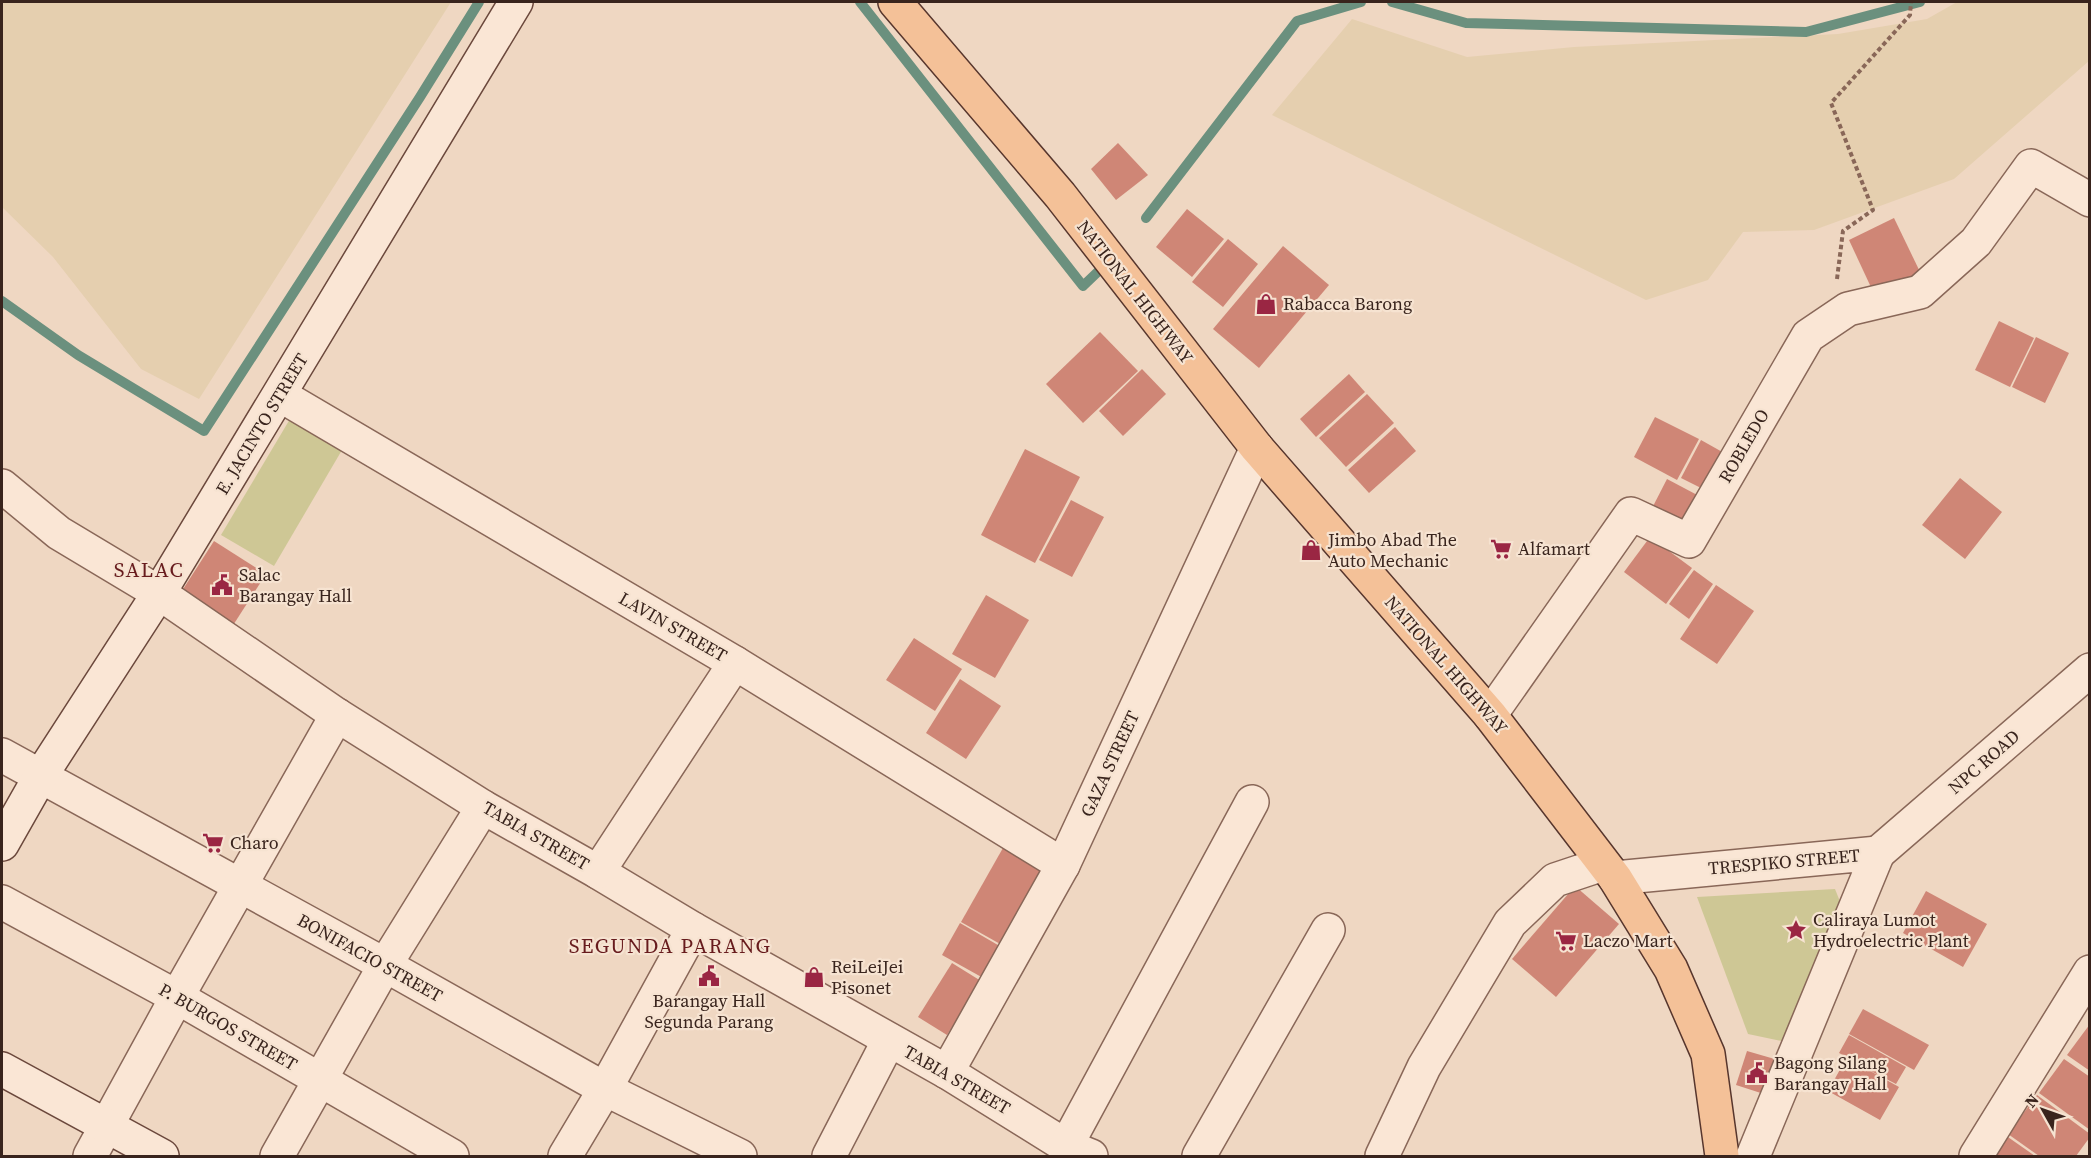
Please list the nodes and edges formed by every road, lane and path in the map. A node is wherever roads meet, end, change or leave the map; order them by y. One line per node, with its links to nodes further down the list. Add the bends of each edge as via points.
1 (516, 2): 6 (street, E. JACINTO STREET)
2 (895, 2): 7 (main road, NATIONAL HIGHWAY, via 1060,195)
3 (1911, 2): 5 (path, via 1911,15 1831,103 1873,210 1843,231 1836,288)
4 (2090, 200): 5 (street, ROBLEDO, via 2031,166 1976,242 1920,292)
5 (1848, 309): 12 (street, ROBLEDO, via 1808,336 1689,541 1631,514)
6 (280, 395): 9 (street, E. JACINTO STREET); 10 (street, LAVIN STREET)
7 (1257, 448): 12 (main road, NATIONAL HIGHWAY); 20 (street, GAZA STREET)
8 (2, 486): 9 (street, TABIA STREET, via 59,533)
9 (159, 593): 13 (street, TABIA STREET); 15 (street, E. JACINTO STREET)
10 (735, 663): 20 (street, LAVIN STREET); 22 (street)
11 (2090, 670): 19 (street, NPC ROAD)
12 (1490, 714): 21 (main road, NATIONAL HIGHWAY)
13 (337, 715): 17 (street, TABIA STREET); 23 (street)
14 (2, 755): 15 (street, BONIFACIO STREET)
15 (40, 777): 18 (street, E. JACINTO STREET); 23 (street, BONIFACIO STREET)
16 (1252, 802): 36 (street)
17 (483, 807): 22 (street, TABIA STREET); 27 (street)
18 (2, 844)
19 (1878, 853): 21 (street, TRESPIKO STREET); 47 (street, TRESPIKO STREET)
20 (1063, 865): 32 (street, GAZA STREET)
21 (1609, 871): 45 (street, TRESPIKO STREET, via 1555,880 1510,923 1424,1067); 46 (main road, NATIONAL HIGHWAY, via 1671,969 1708,1054)
22 (598, 872): 25 (street, TABIA STREET)
23 (240, 887): 27 (street, BONIFACIO STREET); 29 (street)
24 (2, 902): 29 (street, P. BURGOS STREET)
25 (693, 929): 30 (street, TABIA STREET); 34 (street)
26 (1328, 930): 44 (street)
27 (384, 965): 33 (street); 34 (street, BONIFACIO STREET)
28 (2090, 972): 48 (street)
29 (177, 997): 33 (street, P. BURGOS STREET); 35 (street)
30 (889, 1040): 32 (street, TABIA STREET); 43 (street)
31 (2, 1069): 35 (street)
32 (947, 1072): 36 (street, TABIA STREET)
33 (319, 1080): 39 (street); 40 (street, P. BURGOS STREET)
34 (605, 1089): 41 (street); 42 (street, BONIFACIO STREET)
35 (107, 1126): 37 (street); 38 (street)
36 (1079, 1151)
37 (90, 1156)
38 (162, 1156)
39 (277, 1156)
40 (452, 1156)
41 (565, 1156)
42 (741, 1156)
43 (829, 1156)
44 (1199, 1156)
45 (1382, 1156)
46 (1722, 1156)
47 (1753, 1156)
48 (1976, 1156)

